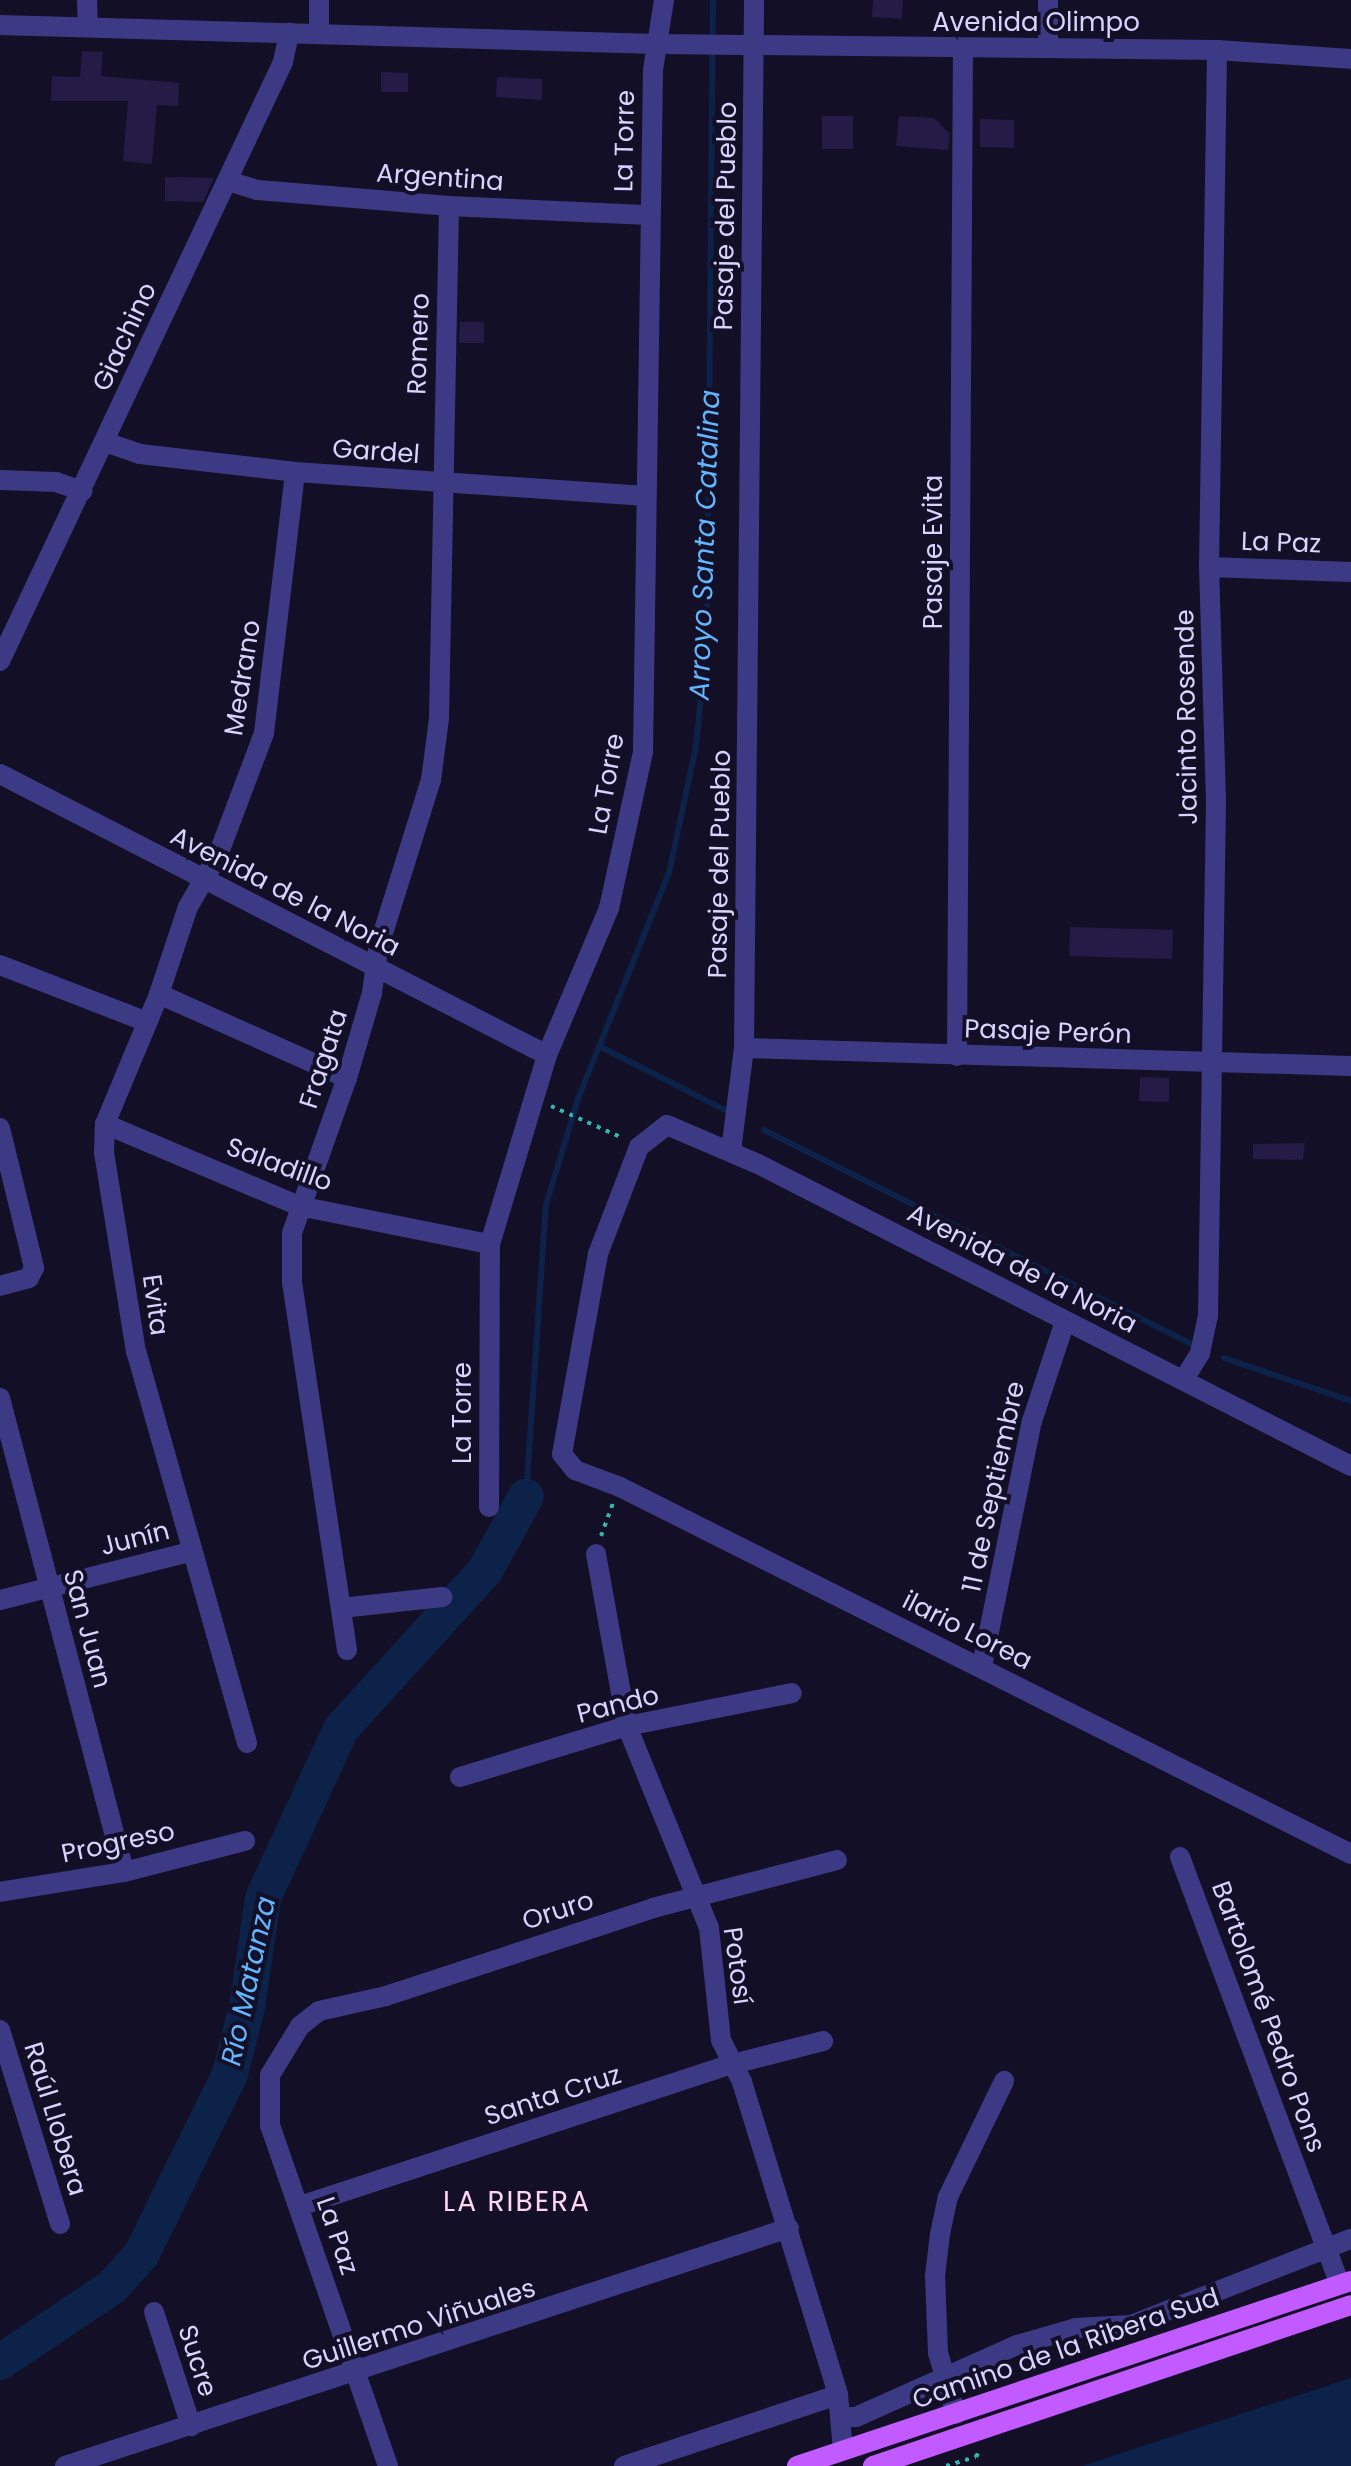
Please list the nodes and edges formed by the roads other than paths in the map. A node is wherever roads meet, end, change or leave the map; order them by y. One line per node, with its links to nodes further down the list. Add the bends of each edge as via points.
1 (87, 0): 7 (street)
2 (319, 0): 9 (street)
3 (664, 0): 10 (street, La Torre)
4 (754, 0): 11 (street, Pasaje del Pueblo)
5 (1048, 0): 12 (street)
6 (0, 25): 7 (street, Avenida Olimpo)
7 (88, 26): 8 (street, Avenida Olimpo)
8 (289, 33): 9 (street, Avenida Olimpo); 16 (street, Giachino, via 283,62)
9 (319, 33): 10 (street, Avenida Olimpo)
10 (665, 44): 11 (street, Avenida Olimpo); 18 (street, La Torre)
11 (754, 44): 13 (street, Avenida Olimpo); 34 (street, Pasaje del Pueblo)
12 (1048, 48): 13 (street, Avenida Olimpo); 14 (street, Avenida Olimpo)
13 (963, 49): 36 (street, Pasaje Evita)
14 (1217, 50): 15 (street, Avenida Olimpo); 25 (street, Jacinto Rosende)
15 (1351, 59)
16 (228, 181): 17 (street, Argentina, via 258,190); 19 (street, Giachino)
17 (449, 206): 18 (street, Argentina); 22 (street, Romero)
18 (650, 215): 24 (street, La Torre)
19 (105, 442): 20 (street, Gardel, via 140,454); 23 (street, Giachino)
20 (295, 472): 22 (street, Gardel); 29 (street, Medrano, via 264,733 218,855)
21 (0, 480): 23 (street, via 56,482)
22 (440, 483): 24 (street, Gardel); 31 (street, Fragata, via 439,718 431,780)
23 (82, 491): 27 (street, Giachino)
24 (646, 496): 35 (street, La Torre, via 643,752 609,908)
25 (1209, 567): 26 (street, La Paz); 37 (street, Jacinto Rosende, via 1216,801)
26 (1351, 572)
27 (0, 661)
28 (0, 774): 29 (street, Avenida de la Noria)
29 (203, 880): 31 (street, Avenida de la Noria); 32 (street, Evita)
30 (0, 965): 33 (street)
31 (375, 966): 35 (street, Avenida de la Noria); 39 (street, Fragata)
32 (159, 994): 33 (street, Evita); 39 (street)
33 (147, 1022): 40 (street, Evita)
34 (744, 1048): 36 (street, Pasaje Perón); 42 (street, Pasaje del Pueblo)
35 (547, 1055): 44 (street, La Torre)
36 (957, 1056): 37 (street, Pasaje Perón)
37 (1209, 1063): 38 (street, Pasaje Perón); 47 (street, Jacinto Rosende, via 1208,1316 1200,1353)
38 (1351, 1066)
39 (347, 1078): 43 (street, Fragata)
40 (105, 1124): 43 (street, Saladillo); 52 (street, Evita, via 104,1152 136,1352)
41 (0, 1128): 45 (street, via 34,1268 29,1278)
42 (731, 1151): 46 (street, Avenida de la Noria); 49 (street, Avenida de la Noria, via 667,1125 639,1147 598,1254)
43 (299, 1206): 44 (street, Saladillo); 57 (street, Fragata, via 292,1233 292,1283)
44 (490, 1244): 51 (street, La Torre)
45 (0, 1286)
46 (1065, 1321): 47 (street, Avenida de la Noria); 59 (street, 11 de Septiembre, via 1032,1421)
47 (1184, 1379): 50 (street, Avenida de la Noria)
48 (0, 1398): 54 (street, San Juan)
49 (562, 1454): 59 (street, ilario Lorea, via 575,1470 620,1487)
50 (1349, 1461)
51 (489, 1507)
52 (190, 1552): 54 (street, Junín); 62 (street, Evita)
53 (596, 1554): 61 (street, Potosí)
54 (49, 1587): 56 (street, Junín); 68 (street, San Juan)
55 (442, 1597): 57 (street)
56 (0, 1600)
57 (341, 1608): 58 (street, Fragata)
58 (347, 1650)
59 (982, 1666): 65 (street, ilario Lorea)
60 (792, 1693): 61 (street, Pando)
61 (627, 1726): 63 (street, Pando); 70 (street, Potosí)
62 (247, 1743)
63 (460, 1777)
64 (245, 1841): 68 (street, Progreso)
65 (1351, 1854)
66 (1180, 1857): 80 (street, Bartolomé Pedro Pons)
67 (837, 1860): 70 (street, Oruro)
68 (124, 1872): 69 (street, Progreso)
69 (0, 1892)
70 (695, 1896): 71 (street, Oruro, via 386,1996 319,2011); 74 (street, Potosí, via 709,1928 721,2040)
71 (300, 2026): 76 (street, La Paz, via 270,2075 267,2091 270,2126)
72 (0, 2030): 77 (street, Raúl Llobera)
73 (823, 2041): 74 (street, Santa Cruz)
74 (733, 2064): 76 (street, Santa Cruz); 78 (street, Potosí)
75 (1004, 2081): 85 (street, via 965,2158 943,2222 935,2276)
76 (300, 2206): 84 (street, La Paz)
77 (60, 2224)
78 (789, 2228): 84 (street, Guillermo Viñuales); 86 (street, Potosí)
79 (1351, 2239): 80 (street)
80 (1326, 2247): 81 (street, Bartolomé Pedro Pons); 85 (street, via 1131,2325 1076,2328)
81 (1345, 2282): 87 (main road, Camino de la Ribera Sud)
82 (1351, 2305): 95 (main road, Camino de la Ribera Sud)
83 (154, 2312): 89 (street, Sucre)
84 (357, 2374): 89 (street, Guillermo Viñuales); 92 (street, La Paz)
85 (944, 2374): 87 (street); 88 (street, via 877,2408)
86 (838, 2395): 88 (street, Potosí); 93 (street)
87 (956, 2414): 90 (main road, Camino de la Ribera Sud)
88 (842, 2417): 90 (street, Potosí)
89 (191, 2426): 91 (street, Guillermo Viñuales)
90 (843, 2450): 94 (main road, Camino de la Ribera Sud)
91 (65, 2466)
92 (388, 2466)
93 (624, 2466)
94 (797, 2466)
95 (873, 2466)

